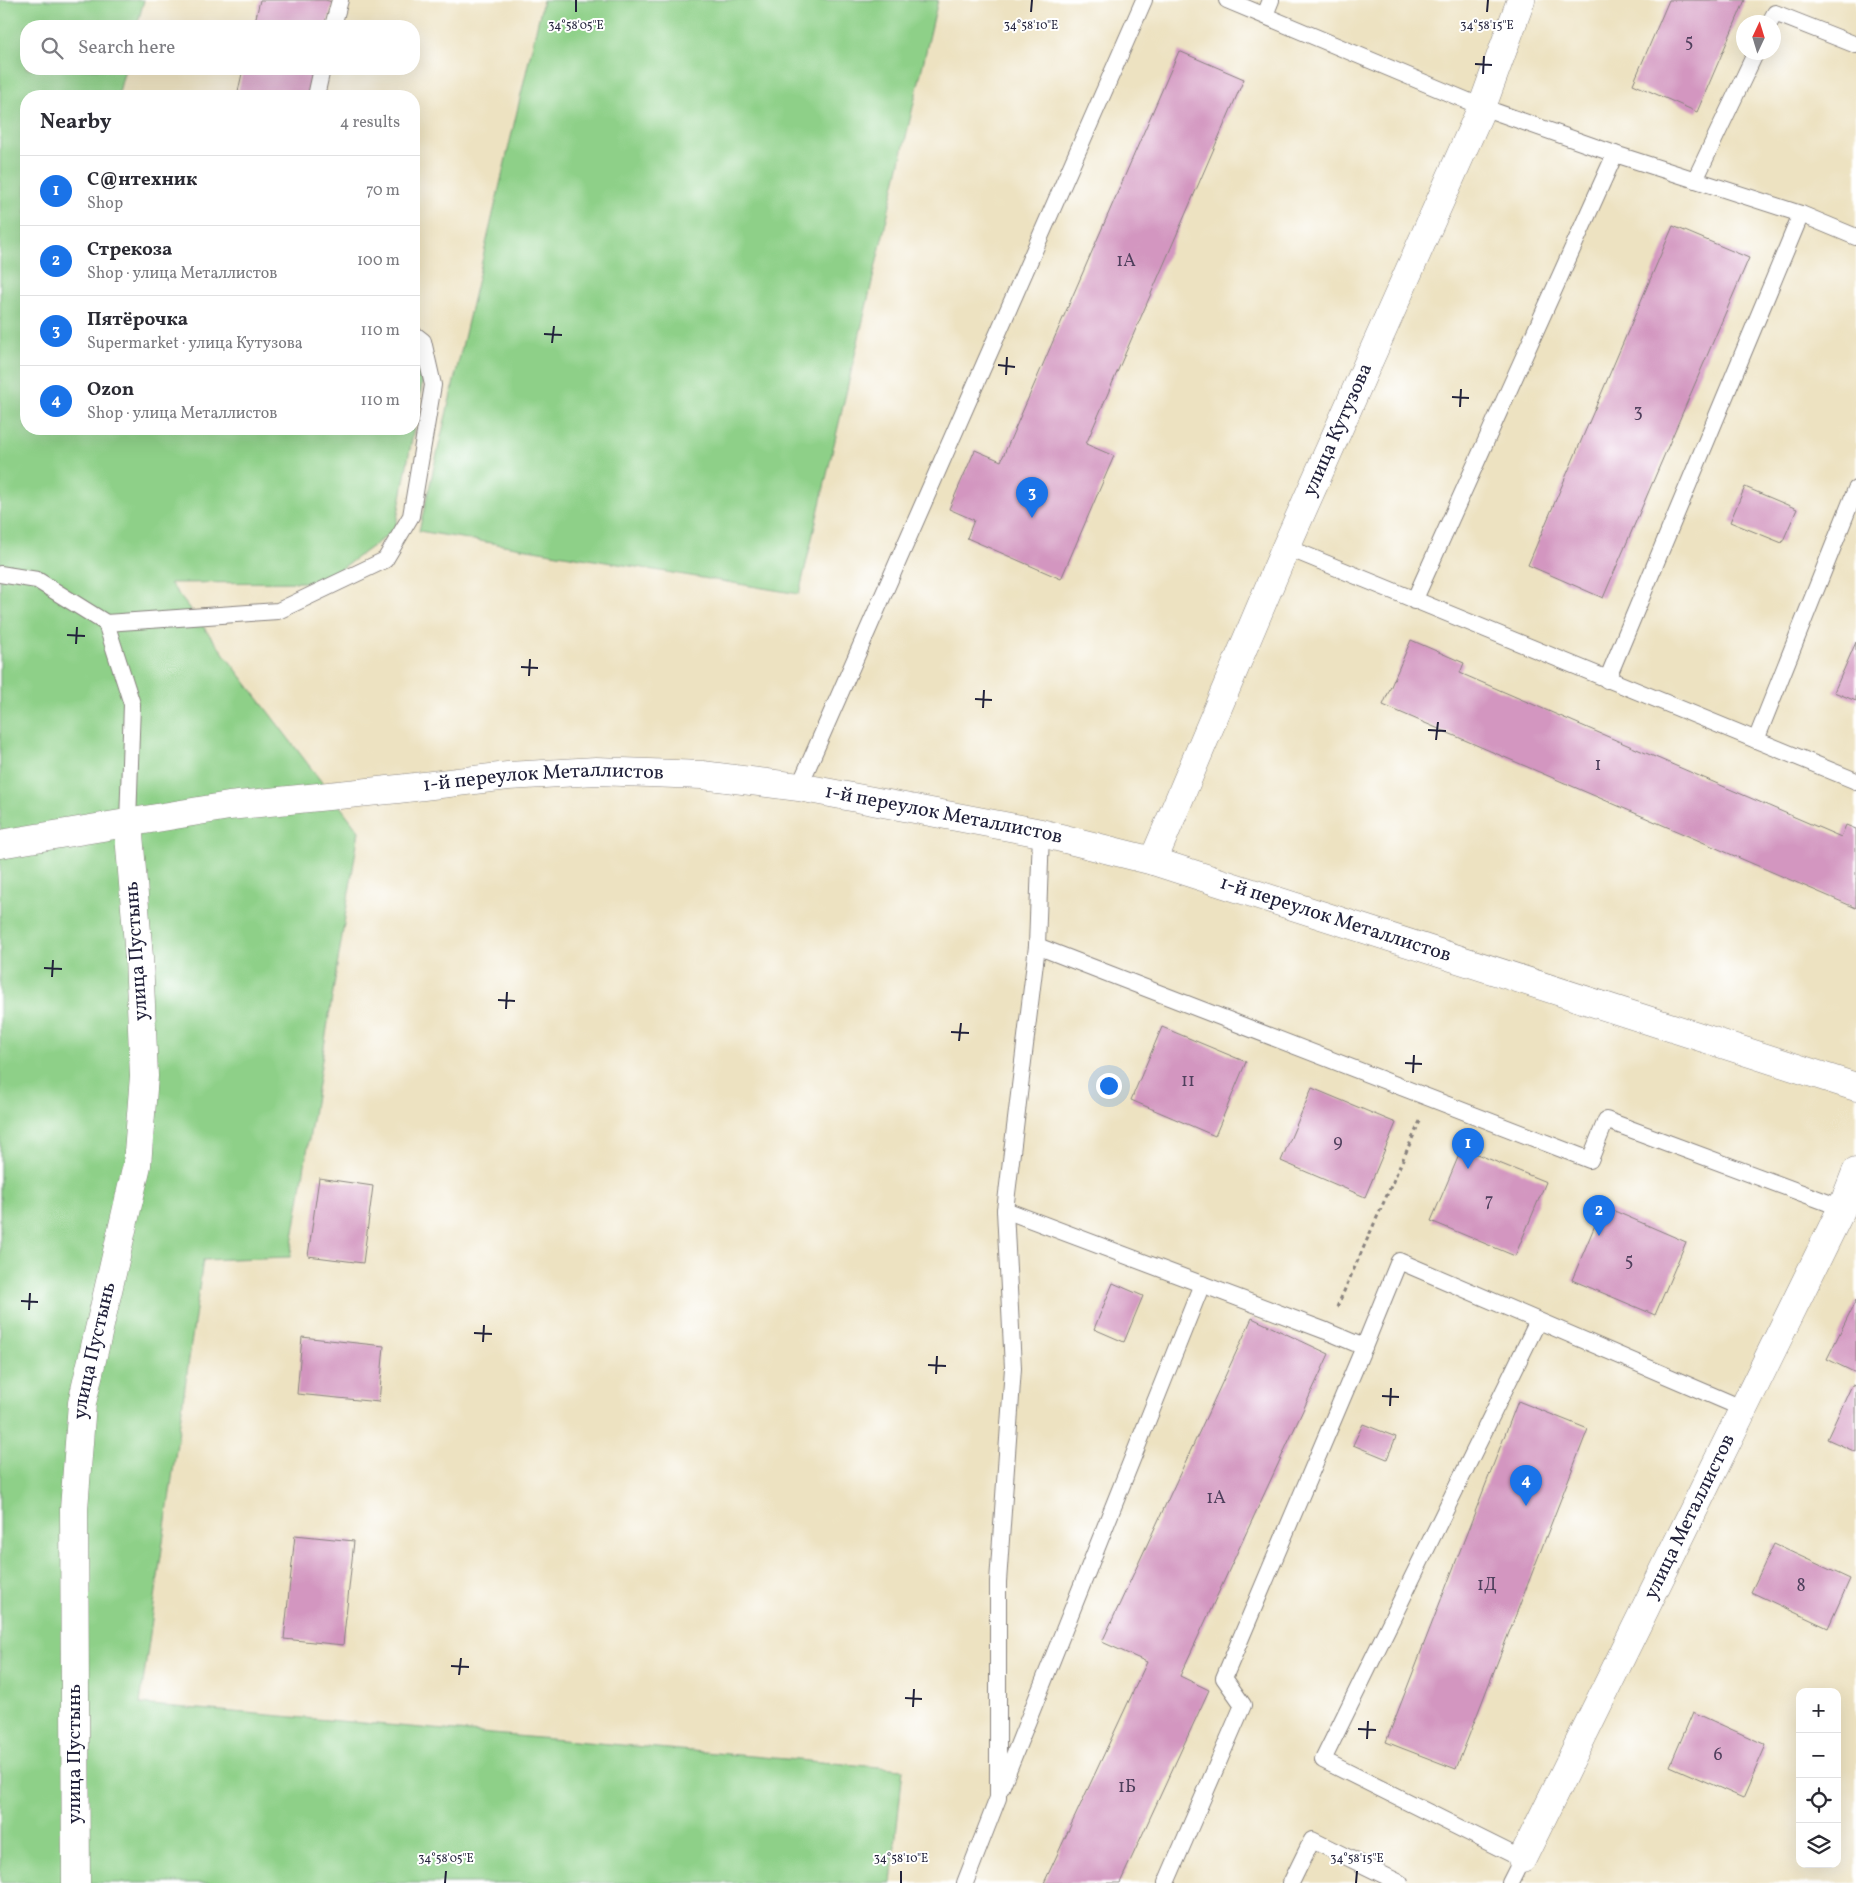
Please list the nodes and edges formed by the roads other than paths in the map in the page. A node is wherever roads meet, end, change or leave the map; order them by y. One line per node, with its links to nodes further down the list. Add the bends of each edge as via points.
1 (340, 0): 8 (lane)
2 (1144, 0): 27 (lane)
3 (1227, 0): 6 (lane)
4 (1271, 0): 6 (lane)
5 (1521, 0): 13 (street, улица Кутузова)
6 (1265, 15): 13 (lane)
7 (1781, 17): 9 (lane)
8 (335, 20)
9 (1856, 45)
10 (1752, 60): 15 (lane)
11 (321, 75): 12 (lane)
12 (317, 90)
13 (1482, 107): 14 (lane); 20 (street, улица Кутузова)
14 (1615, 154): 15 (lane); 22 (lane)
15 (1695, 180): 16 (lane)
16 (1801, 214): 17 (lane); 24 (lane)
17 (1856, 237)
18 (420, 339): 23 (lane, via 433,385 411,516 385,560 278,610)
19 (1856, 488): 25 (lane)
20 (1286, 547): 22 (lane); 31 (street, улица Кутузова)
21 (0, 574): 23 (lane, via 37,580)
22 (1414, 601): 24 (lane)
23 (106, 623): 28 (lane, via 132,704)
24 (1608, 680): 25 (lane)
25 (1756, 740): 26 (lane)
26 (1856, 782)
27 (798, 787): 28 (street, 1-й переулок Металлистов, via 702,775 587,772 508,776 230,806); 29 (street, 1-й переулок Металлистов)
28 (128, 822): 30 (street, 1-й переулок Металлистов); 43 (street, улица Пустынь, via 144,1076 137,1164 82,1403 74,1509)
29 (1041, 833): 31 (street, 1-й переулок Металлистов); 32 (lane)
30 (0, 844)
31 (1153, 861): 33 (street, 1-й переулок Металлистов)
32 (1037, 946): 35 (lane, via 1590,1160 1606,1120); 36 (lane)
33 (1856, 1087)
34 (1856, 1172): 35 (street, улица Металлистов)
35 (1842, 1208): 40 (street, улица Металлистов)
36 (1005, 1210): 37 (lane); 41 (lane, via 1013,1368 998,1582)
37 (1202, 1284): 39 (lane); 41 (lane)
38 (1538, 1321): 39 (lane, via 1398,1260); 40 (lane); 42 (lane, via 1323,1760)
39 (1364, 1347): 45 (lane, via 1224,1678 1243,1705)
40 (1744, 1409): 42 (street, улица Металлистов)
41 (998, 1798): 44 (lane)
42 (1516, 1871)
43 (76, 1883)
44 (965, 1883)
45 (1166, 1883)
46 (1291, 1883): 47 (lane, via 1312,1840)
47 (1400, 1883)

